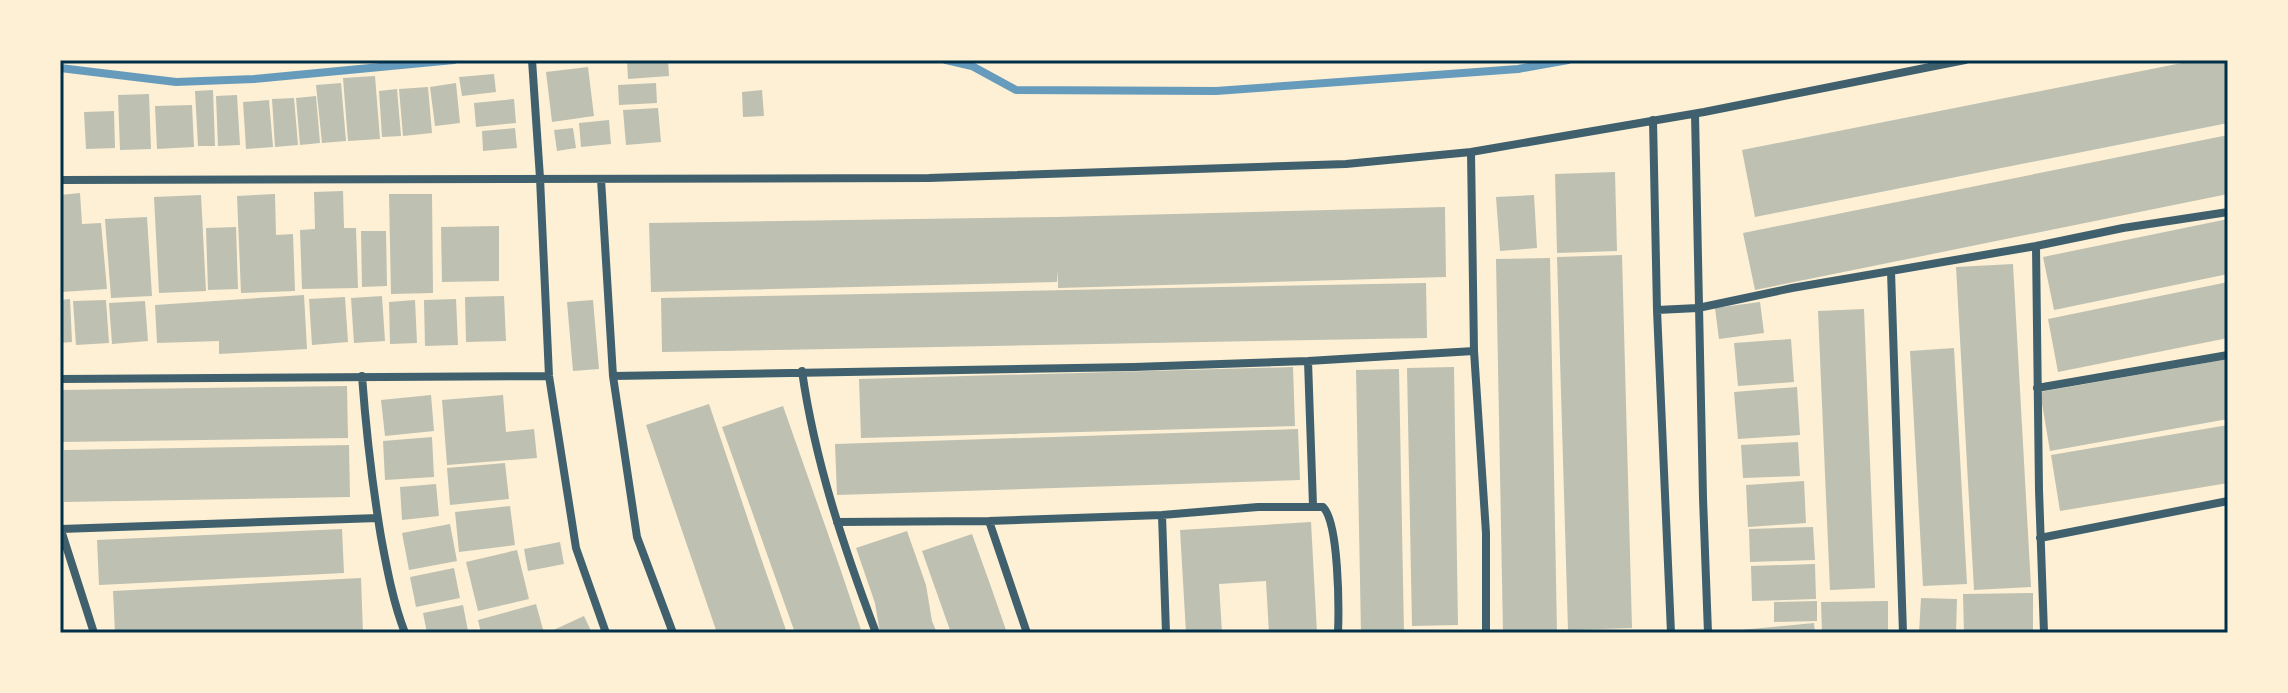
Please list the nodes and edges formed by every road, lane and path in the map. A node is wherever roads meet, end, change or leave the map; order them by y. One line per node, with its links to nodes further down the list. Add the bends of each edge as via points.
1 (532, 60): 6 (street)
2 (1965, 60): 3 (street)
3 (1695, 114): 4 (street); 12 (street)
4 (1653, 120): 5 (street); 13 (street)
5 (1471, 152): 7 (street, via 1314,166 1048,175); 14 (street)
6 (540, 178): 7 (street); 8 (street); 19 (street)
7 (601, 179): 20 (street)
8 (60, 180)
9 (2228, 212): 10 (street)
10 (2036, 246): 11 (street); 22 (street)
11 (1891, 271): 12 (street); 42 (street)
12 (1698, 308): 13 (street); 41 (street)
13 (1657, 310): 40 (street)
14 (1474, 351): 16 (street); 39 (street)
15 (2228, 355): 22 (street)
16 (1308, 361): 17 (street); 24 (street)
17 (802, 371): 20 (street); 28 (street)
18 (362, 376): 19 (street); 21 (street); 26 (street)
19 (549, 376): 33 (street, via 576,548)
20 (613, 376): 34 (street, via 637,537)
21 (60, 379)
22 (2037, 388): 30 (street)
23 (2228, 501): 30 (street)
24 (1313, 506): 25 (street); 38 (street, via 1327,510 1332,523)
25 (1162, 515): 27 (street); 37 (street)
26 (378, 518): 29 (street); 32 (street)
27 (989, 521): 28 (street); 36 (street)
28 (837, 522): 35 (street)
29 (61, 528): 31 (street)
30 (2040, 538): 43 (street)
31 (94, 633)
32 (405, 633)
33 (606, 633)
34 (673, 633)
35 (876, 633)
36 (1027, 633)
37 (1166, 633)
38 (1338, 633)
39 (1486, 633)
40 (1671, 633)
41 (1708, 633)
42 (1903, 633)
43 (2044, 633)

